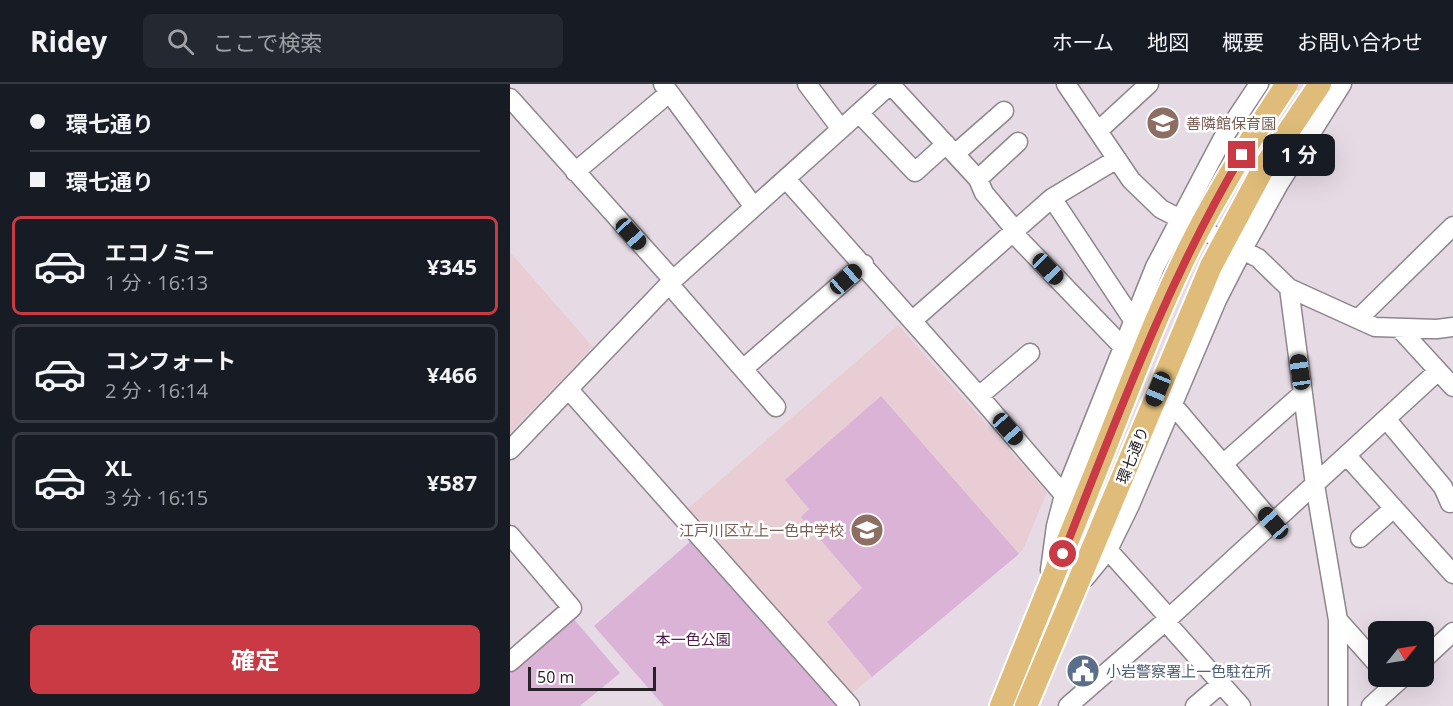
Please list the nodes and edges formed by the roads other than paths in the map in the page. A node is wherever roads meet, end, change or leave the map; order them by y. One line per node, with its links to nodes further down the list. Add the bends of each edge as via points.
1 (807, 84): 13 (street)
2 (891, 84): 12 (street); 16 (street)
3 (1066, 84): 14 (street)
4 (1149, 84): 14 (street)
5 (1259, 84): 23 (street, via 1223,138)
6 (1287, 84): 59 (main road, 環七通り, bridge, via 1197,235 1150,335)
7 (1320, 84): 58 (main road, 環七通り, bridge, via 1263,169 1210,266)
8 (1342, 84): 26 (street)
9 (666, 89): 18 (street); 22 (street)
10 (510, 98): 18 (street)
11 (1004, 111): 16 (street)
12 (859, 113): 13 (street); 16 (street, via 915,172)
13 (841, 129): 19 (street)
14 (1098, 132): 17 (street)
15 (1018, 142): 20 (street)
16 (951, 149): 20 (street)
17 (1117, 159): 21 (street); 23 (street, via 1144,194)
18 (575, 172): 28 (street)
19 (786, 179): 22 (street); 27 (street)
20 (978, 179): 25 (street, via 984,193)
21 (1052, 198): 25 (street); 31 (street)
22 (754, 207): 28 (street)
23 (1180, 220): 26 (street); 31 (street)
24 (1453, 226): 32 (street)
25 (1016, 231): 30 (street); 35 (street, via 1018,238)
26 (1243, 249): 29 (street); 43 (street)
27 (864, 264): 30 (street); 37 (street)
28 (671, 282): 37 (street); 40 (street)
29 (1289, 288): 32 (street); 41 (street)
30 (913, 320): 42 (street)
31 (1133, 320): 35 (street)
32 (1358, 320): 34 (street, via 1380,328)
33 (1453, 327): 34 (street)
34 (1399, 328): 38 (street)
35 (1123, 346): 50 (street)
36 (1030, 353): 42 (street)
37 (743, 369): 44 (street)
38 (1438, 371): 39 (street); 45 (street)
39 (1453, 387)
40 (569, 390): 46 (street); 68 (street)
41 (1303, 393): 48 (street); 49 (street)
42 (979, 396): 50 (street)
43 (1173, 405): 48 (street); 56 (street)
44 (776, 407)
45 (1387, 420): 47 (street); 51 (street, via 1443,487)
46 (510, 450)
47 (1347, 456): 49 (street); 52 (street)
48 (1223, 464): 53 (street)
49 (1315, 485): 53 (street); 61 (street)
50 (1064, 495): 59 (street)
51 (1450, 503)
52 (1394, 508): 55 (street); 57 (street)
53 (1273, 523): 60 (street)
54 (510, 535): 65 (street, via 572,608)
55 (1360, 538)
56 (1108, 550): 58 (street); 60 (street)
57 (1453, 574)
58 (1075, 591): 70 (main road, 環七通り)
59 (1047, 593): 69 (main road, 環七通り)
60 (1167, 620): 66 (street); 71 (street)
61 (1338, 620): 64 (street); 74 (street)
62 (1453, 632): 63 (street)
63 (1434, 650)
64 (1368, 653)
65 (510, 662)
66 (1221, 684): 72 (street); 73 (street)
67 (1389, 687): 75 (street)
68 (850, 706)
69 (1001, 706)
70 (1026, 706)
71 (1068, 706)
72 (1196, 706)
73 (1241, 706)
74 (1338, 706)
75 (1371, 706)

